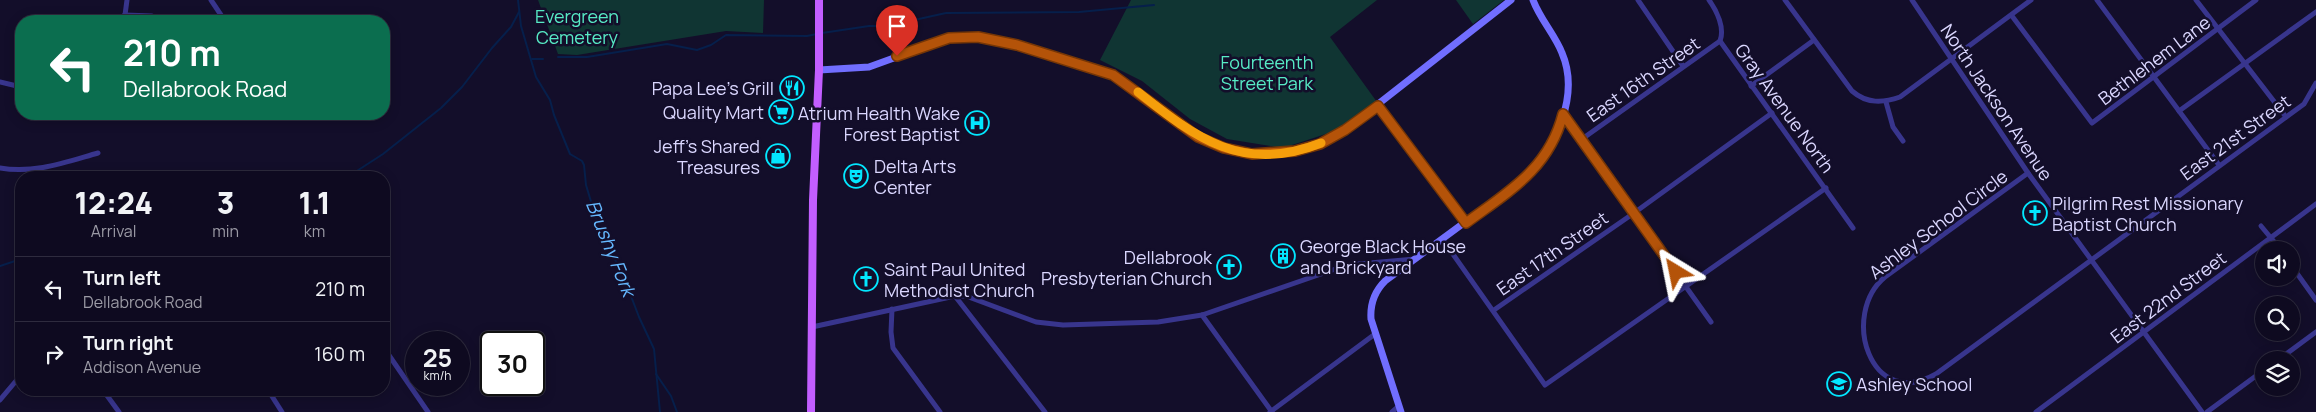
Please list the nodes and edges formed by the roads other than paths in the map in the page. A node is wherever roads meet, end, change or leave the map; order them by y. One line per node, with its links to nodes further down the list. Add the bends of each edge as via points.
1 (211, 0): 16 (street)
2 (819, 0): 24 (main road)
3 (1511, 0): 31 (main road)
4 (1533, 0): 34 (main road, via 1565,61 1568,89)
5 (1638, 0): 23 (street)
6 (1709, 0): 20 (street, Gray Avenue North, via 1721,26)
7 (1785, 0): 19 (street)
8 (1912, 0): 21 (street, North Jackson Avenue)
9 (2030, 0): 17 (street)
10 (2098, 0): 25 (street)
11 (2196, 0): 18 (street)
12 (2256, 0): 18 (street, Bethlehem Lane)
13 (126, 1): 15 (street)
14 (2316, 12): 22 (street)
15 (125, 15)
16 (220, 15)
17 (2012, 16): 21 (street); 25 (street, Bethlehem Lane, via 2092,123)
18 (2218, 28): 22 (street); 25 (street, Bethlehem Lane)
19 (1814, 40): 28 (street); 30 (street, via 1857,95)
20 (1720, 41): 23 (street, East 16th Street); 28 (street, Gray Avenue North)
21 (1951, 58): 30 (street, via 1900,97); 41 (street, North Jackson Avenue)
22 (2244, 64): 32 (street); 35 (street)
23 (1682, 66): 36 (street, East 16th Street)
24 (819, 70): 31 (main road, via 869,67 949,38 992,39 1105,71 1198,137 1224,148 1252,154 1295,151 1320,144); 61 (main road)
25 (2153, 76): 32 (street)
26 (0, 82): 27 (street)
27 (15, 86)
28 (1751, 86): 33 (street, Gray Avenue North)
29 (2315, 87): 35 (street, East 21st Street, via 2304,104)
30 (1886, 102): 37 (street, via 1893,127)
31 (1378, 106): 45 (street)
32 (2179, 111): 39 (street)
33 (1772, 113): 42 (street, Gray Avenue North); 44 (street, East 17th Street)
34 (1563, 114): 36 (street); 45 (main road, via 1559,130 1538,166)
35 (2286, 117): 39 (street, East 21st Street)
36 (1582, 139): 44 (street)
37 (1902, 140)
38 (98, 153): 40 (street, via 39,169 14,171)
39 (2219, 165): 52 (street, East 21st Street)
40 (0, 168)
41 (2028, 173): 52 (street, North Jackson Avenue); 52 (street, Ashley School Circle, via 1875,286 1866,308 1864,328 1867,351 1876,368 1889,379 1904,383 1929,378)
42 (1826, 188): 47 (street, Gray Avenue North); 54 (street)
43 (2316, 204): 48 (street, East 22nd Street)
44 (1634, 213): 54 (street); 58 (street, East 17th Street)
45 (1466, 223): 49 (main road)
46 (2261, 226): 48 (street)
47 (1853, 228)
48 (2272, 237): 50 (street); 62 (street, East 22nd Street)
49 (1443, 240): 51 (main road); 58 (street)
50 (2275, 241)
51 (1415, 259): 59 (street, via 1347,265); 64 (main road, via 1385,281 1376,292 1370,310)
52 (2091, 260): 62 (street, North Jackson Avenue)
53 (2300, 278): 56 (street)
54 (1686, 287): 58 (street, via 1545,385); 60 (street)
55 (954, 296): 57 (street); 59 (street, via 966,296 1036,322 1063,325 1158,322); 78 (street)
56 (2316, 300)
57 (892, 309): 61 (street); 77 (street, via 890,332 893,348)
58 (1494, 310)
59 (1202, 315): 79 (street)
60 (1711, 322)
61 (812, 327): 76 (main road)
62 (2144, 332): 81 (street, East 22nd Street); 82 (street, North Jackson Avenue)
63 (2316, 332): 65 (street)
64 (1375, 334): 72 (main road); 79 (street)
65 (2290, 351)
66 (390, 357): 75 (street)
67 (2255, 377): 83 (street)
68 (15, 382): 71 (street)
69 (107, 396): 73 (street)
70 (272, 396): 74 (street)
71 (1, 398)
72 (1400, 409): 80 (street)
73 (119, 412)
74 (282, 412)
75 (428, 412)
76 (811, 412)
77 (940, 412)
78 (1045, 412)
79 (1271, 412)
80 (1392, 412)
81 (2036, 412)
82 (2202, 412)
83 (2207, 412)

